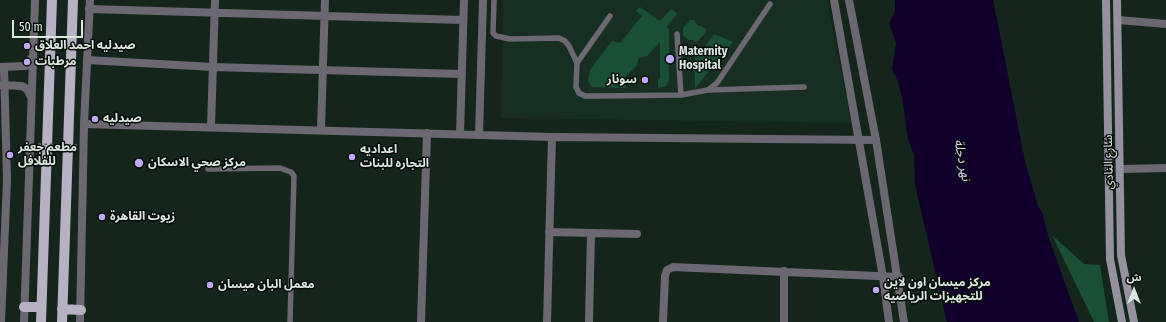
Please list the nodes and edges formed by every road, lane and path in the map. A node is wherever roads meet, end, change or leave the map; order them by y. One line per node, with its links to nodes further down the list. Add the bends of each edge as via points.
1 (36, 0): 23 (street)
2 (52, 0): 57 (main road)
3 (73, 0): 58 (main road)
4 (90, 0): 15 (street)
5 (215, 0): 16 (street)
6 (325, 0): 17 (street)
7 (464, 0): 19 (street)
8 (482, 0): 40 (street)
9 (494, 0): 25 (lane, via 493,33 496,36 510,39 559,38 570,46)
10 (834, 0): 42 (street)
11 (849, 0): 43 (street)
12 (1106, 0): 73 (main road, شارع النادي, via 1110,259)
13 (1117, 0): 20 (main road, شارع النادي)
14 (770, 4): 32 (lane, via 717,83)
15 (89, 9): 16 (street); 24 (street)
16 (215, 13): 17 (street); 27 (street)
17 (324, 16): 19 (street); 28 (street)
18 (610, 16): 25 (lane)
19 (463, 20): 29 (street)
20 (1118, 20): 21 (street); 48 (main road, شارع النادي)
21 (1166, 24)
22 (678, 34): 33 (lane)
23 (34, 55): 26 (street, via 26,66); 34 (street)
24 (88, 60): 27 (street); 35 (street)
25 (577, 63): 33 (lane, via 576,87 585,96)
26 (2, 67): 30 (street)
27 (213, 67): 28 (street); 36 (street)
28 (323, 70): 29 (street); 37 (street)
29 (462, 74): 39 (street)
30 (2, 85): 34 (street, via 22,86); 49 (street)
31 (804, 87): 32 (lane)
32 (708, 90): 33 (lane)
33 (681, 95)
34 (32, 99): 56 (street)
35 (84, 124): 36 (street); 59 (street)
36 (211, 127): 37 (street)
37 (321, 130): 38 (street)
38 (427, 133): 39 (street); 66 (street)
39 (460, 134): 40 (street)
40 (479, 135): 41 (street)
41 (552, 137): 42 (street); 50 (street)
42 (859, 140): 43 (street); 54 (street)
43 (876, 140): 55 (street)
44 (38, 144): 45 (path, bridge)
45 (78, 145)
46 (1166, 168): 48 (street)
47 (208, 169): 65 (lane, via 280,168 294,176)
48 (1121, 169): 74 (main road, شارع النادي, via 1121,255)
49 (3, 180): 60 (street)
50 (549, 232): 51 (street); 67 (street)
51 (591, 233): 52 (street); 68 (street)
52 (637, 234)
53 (784, 271): 54 (street); 69 (street, via 673,267 667,270 665,276); 70 (street)
54 (883, 277): 55 (street); 71 (street)
55 (899, 277): 72 (street)
56 (24, 307): 57 (main road); 61 (street)
57 (41, 307): 62 (main road)
58 (62, 309): 59 (main road); 63 (main road)
59 (81, 310): 64 (street)
60 (1, 322)
61 (24, 322)
62 (41, 322)
63 (62, 322)
64 (80, 322)
65 (290, 322)
66 (421, 322)
67 (547, 322)
68 (589, 322)
69 (663, 322)
70 (784, 322)
71 (889, 322)
72 (904, 322)
73 (1122, 322)
74 (1134, 322)

